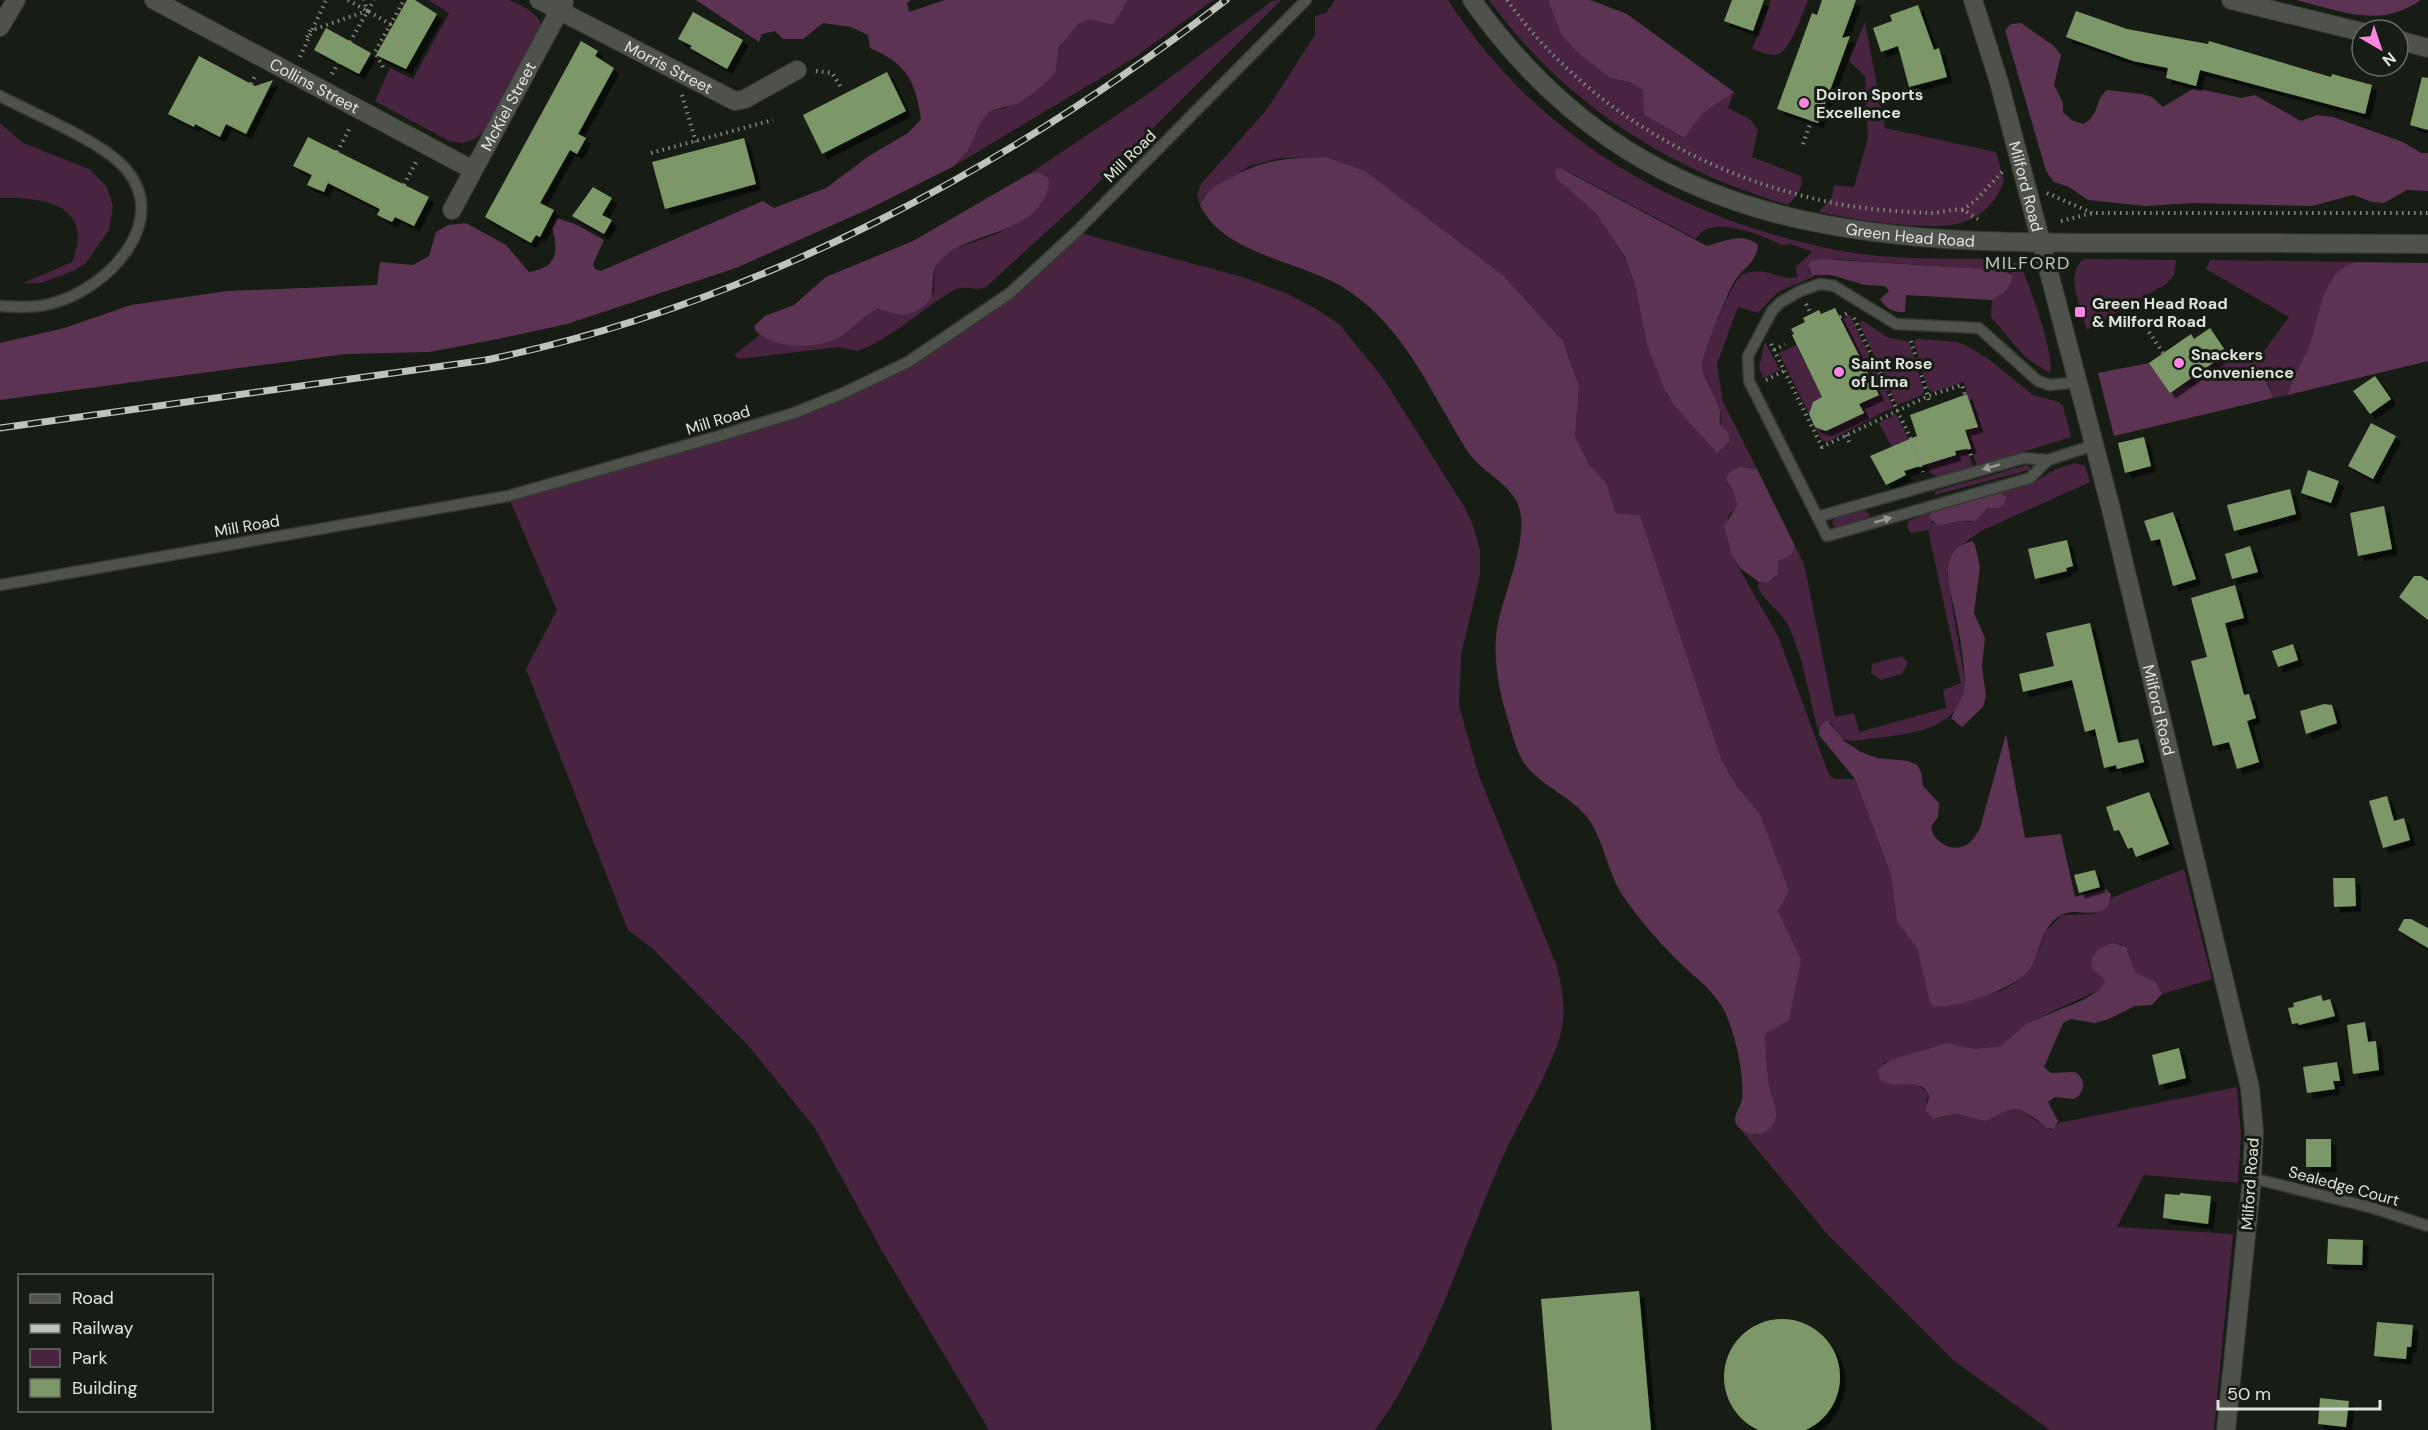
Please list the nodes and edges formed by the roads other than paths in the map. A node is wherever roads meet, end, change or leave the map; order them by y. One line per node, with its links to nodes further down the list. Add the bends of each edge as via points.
1 (16, 0): 9 (street)
2 (154, 0): 15 (street, Collins Street)
3 (539, 0): 8 (street, Morris Street)
4 (1306, 0): 26 (lane, Mill Road, via 1076,232 1010,293 908,362 841,394 743,429 508,496)
5 (1472, 0): 17 (street, Green Head Road, via 1521,60 1575,112 1655,166 1715,195 1787,218 1864,233)
6 (1972, 0): 17 (street, Milford Road)
7 (2231, 0): 10 (street)
8 (562, 5): 13 (street, Morris Street, via 735,101); 15 (street, McKiel Street)
9 (0, 27)
10 (2350, 29)
11 (2410, 43): 12 (street)
12 (2428, 48)
13 (797, 70)
14 (0, 96): 19 (lane, via 120,163 135,183 142,202 140,229 105,275 51,304)
15 (473, 170): 16 (street, McKiel Street)
16 (452, 210)
17 (2042, 243): 18 (street, Green Head Road); 20 (street, Milford Road)
18 (2428, 244)
19 (0, 306)
20 (2078, 382): 21 (street, Milford Road); 25 (lane, via 2050,385 2038,381 1975,327 1889,321 1834,285 1812,286 1781,302 1769,315 1748,356 1747,373)
21 (2094, 445): 22 (lane); 27 (street, Milford Road, via 2246,1066 2253,1118)
22 (2048, 460): 23 (lane, one-way to 23, via 2024,458); 24 (lane, via 2030,478)
23 (1928, 486): 24 (lane); 25 (lane)
24 (1935, 506): 25 (lane, one-way to 24, via 1827,536)
25 (1817, 517)
26 (0, 585)
27 (2252, 1178): 28 (lane, Sealedge Court); 29 (street, Milford Road)
28 (2428, 1226)
29 (2226, 1430)

